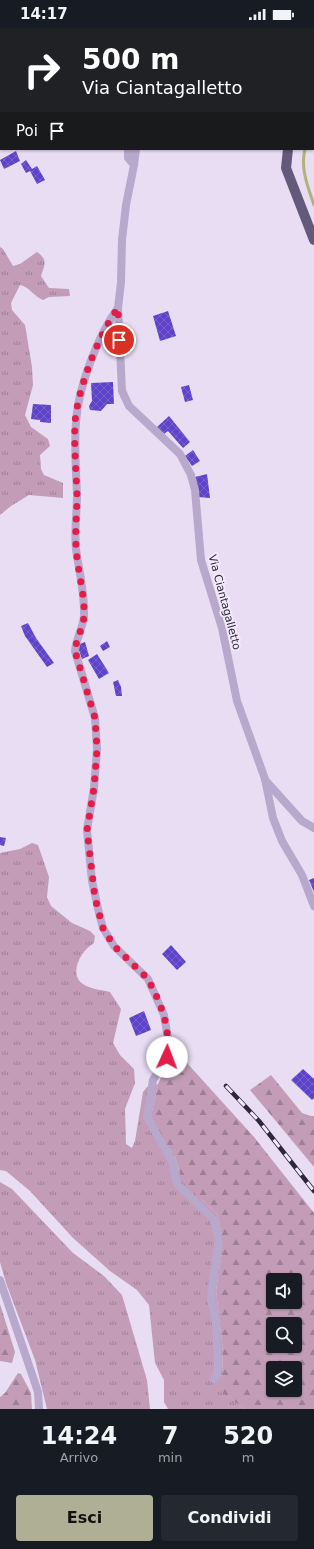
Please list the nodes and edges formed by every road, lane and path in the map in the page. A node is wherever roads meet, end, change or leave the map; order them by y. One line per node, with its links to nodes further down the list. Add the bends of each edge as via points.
1 (128, 150): 4 (street, via 128,158)
2 (136, 150): 4 (street, Via Ciantagalletto)
3 (288, 150): 5 (main road, via 286,168)
4 (134, 165): 6 (street, Via Ciantagalletto, via 126,205)
5 (314, 240)
6 (118, 308): 7 (street, Via Ciantagalletto, via 121,386 124,398 136,413 180,454 191,475 195,490 201,560 222,628 237,701); 11 (street, Via Ciantagalletto, via 91,359 78,401 76,421 76,548 84,617 75,651 95,718 97,749 87,830 92,881 103,928 114,946 148,979 164,1015 168,1038 167,1057 153,1080 147,1118 173,1163 178,1185 214,1220 219,1242 211,1299 216,1324 218,1366)
7 (265, 779): 8 (street, Via Ciantagalletto, via 302,821); 9 (street, Via Ciantagalletto, via 272,818 302,875)
8 (314, 828)
9 (314, 906)
10 (0, 1280): 12 (street, via 38,1392)
11 (214, 1379)
12 (39, 1409)

